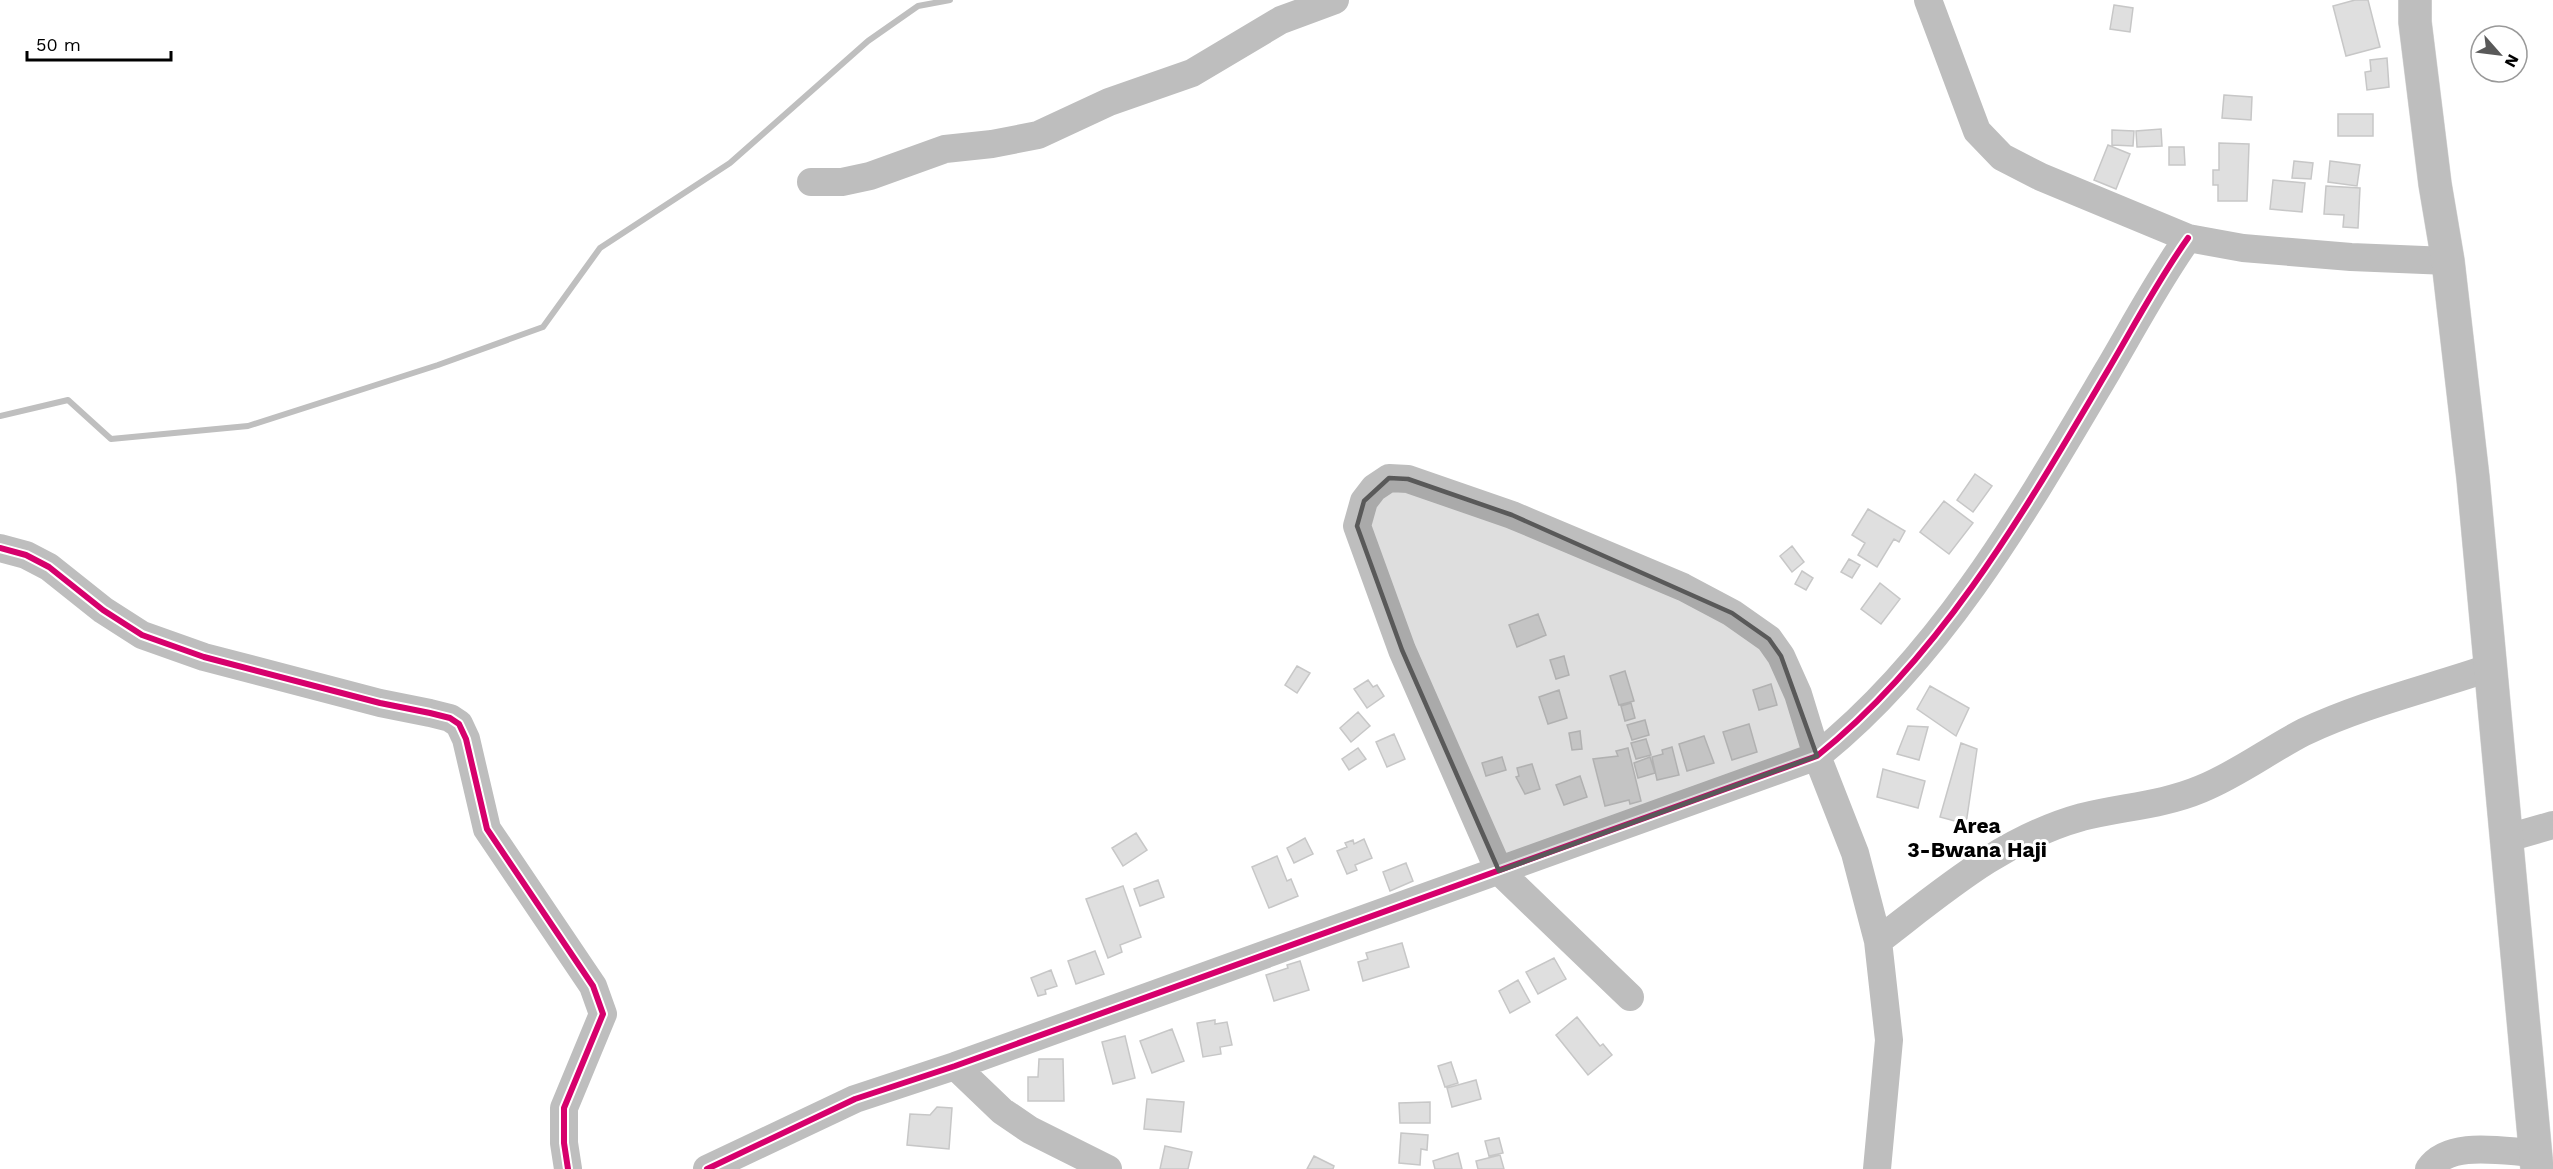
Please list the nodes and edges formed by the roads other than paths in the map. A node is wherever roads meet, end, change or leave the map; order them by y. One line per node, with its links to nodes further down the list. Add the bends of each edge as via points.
1 (1335, 0): 4 (street, via 1281,20 1192,73 1109,102 1038,135 945,149 842,182)
2 (1928, 0): 5 (street, via 1977,132 2002,157)
3 (2415, 0): 6 (main road)
4 (811, 182)
5 (2188, 238): 6 (street, via 2243,248); 9 (street, via 2004,540 1894,684 1844,735)
6 (2448, 261): 8 (main road, via 2473,478)
7 (0, 548): 17 (street, via 26,555 48,567 102,610 142,635 204,657 450,718 459,724 487,829 593,986 603,1014 564,1108)
8 (2489, 668): 11 (main road); 13 (street, via 2359,709 2303,733 2236,774 2200,790 2162,803 2082,818 2011,845 1974,867)
9 (1817, 756): 12 (street); 12 (street, via 1798,694 1781,656 1769,639 1732,613 1683,587 1512,515 1408,479 1389,478 1364,501 1357,526 1402,650); 13 (street, via 1855,853)
10 (2553, 825): 11 (street)
11 (2504, 839): 16 (main road)
12 (1499, 871): 14 (street); 15 (street)
13 (1878, 941): 20 (street, via 1888,1040)
14 (1630, 997)
15 (956, 1066): 18 (street, via 855,1099); 19 (street, via 1021,1124)
16 (2536, 1161): 21 (street, via 2466,1150 2445,1157)
17 (568, 1169)
18 (707, 1169)
19 (1108, 1169)
20 (1877, 1169)
21 (2429, 1169)

